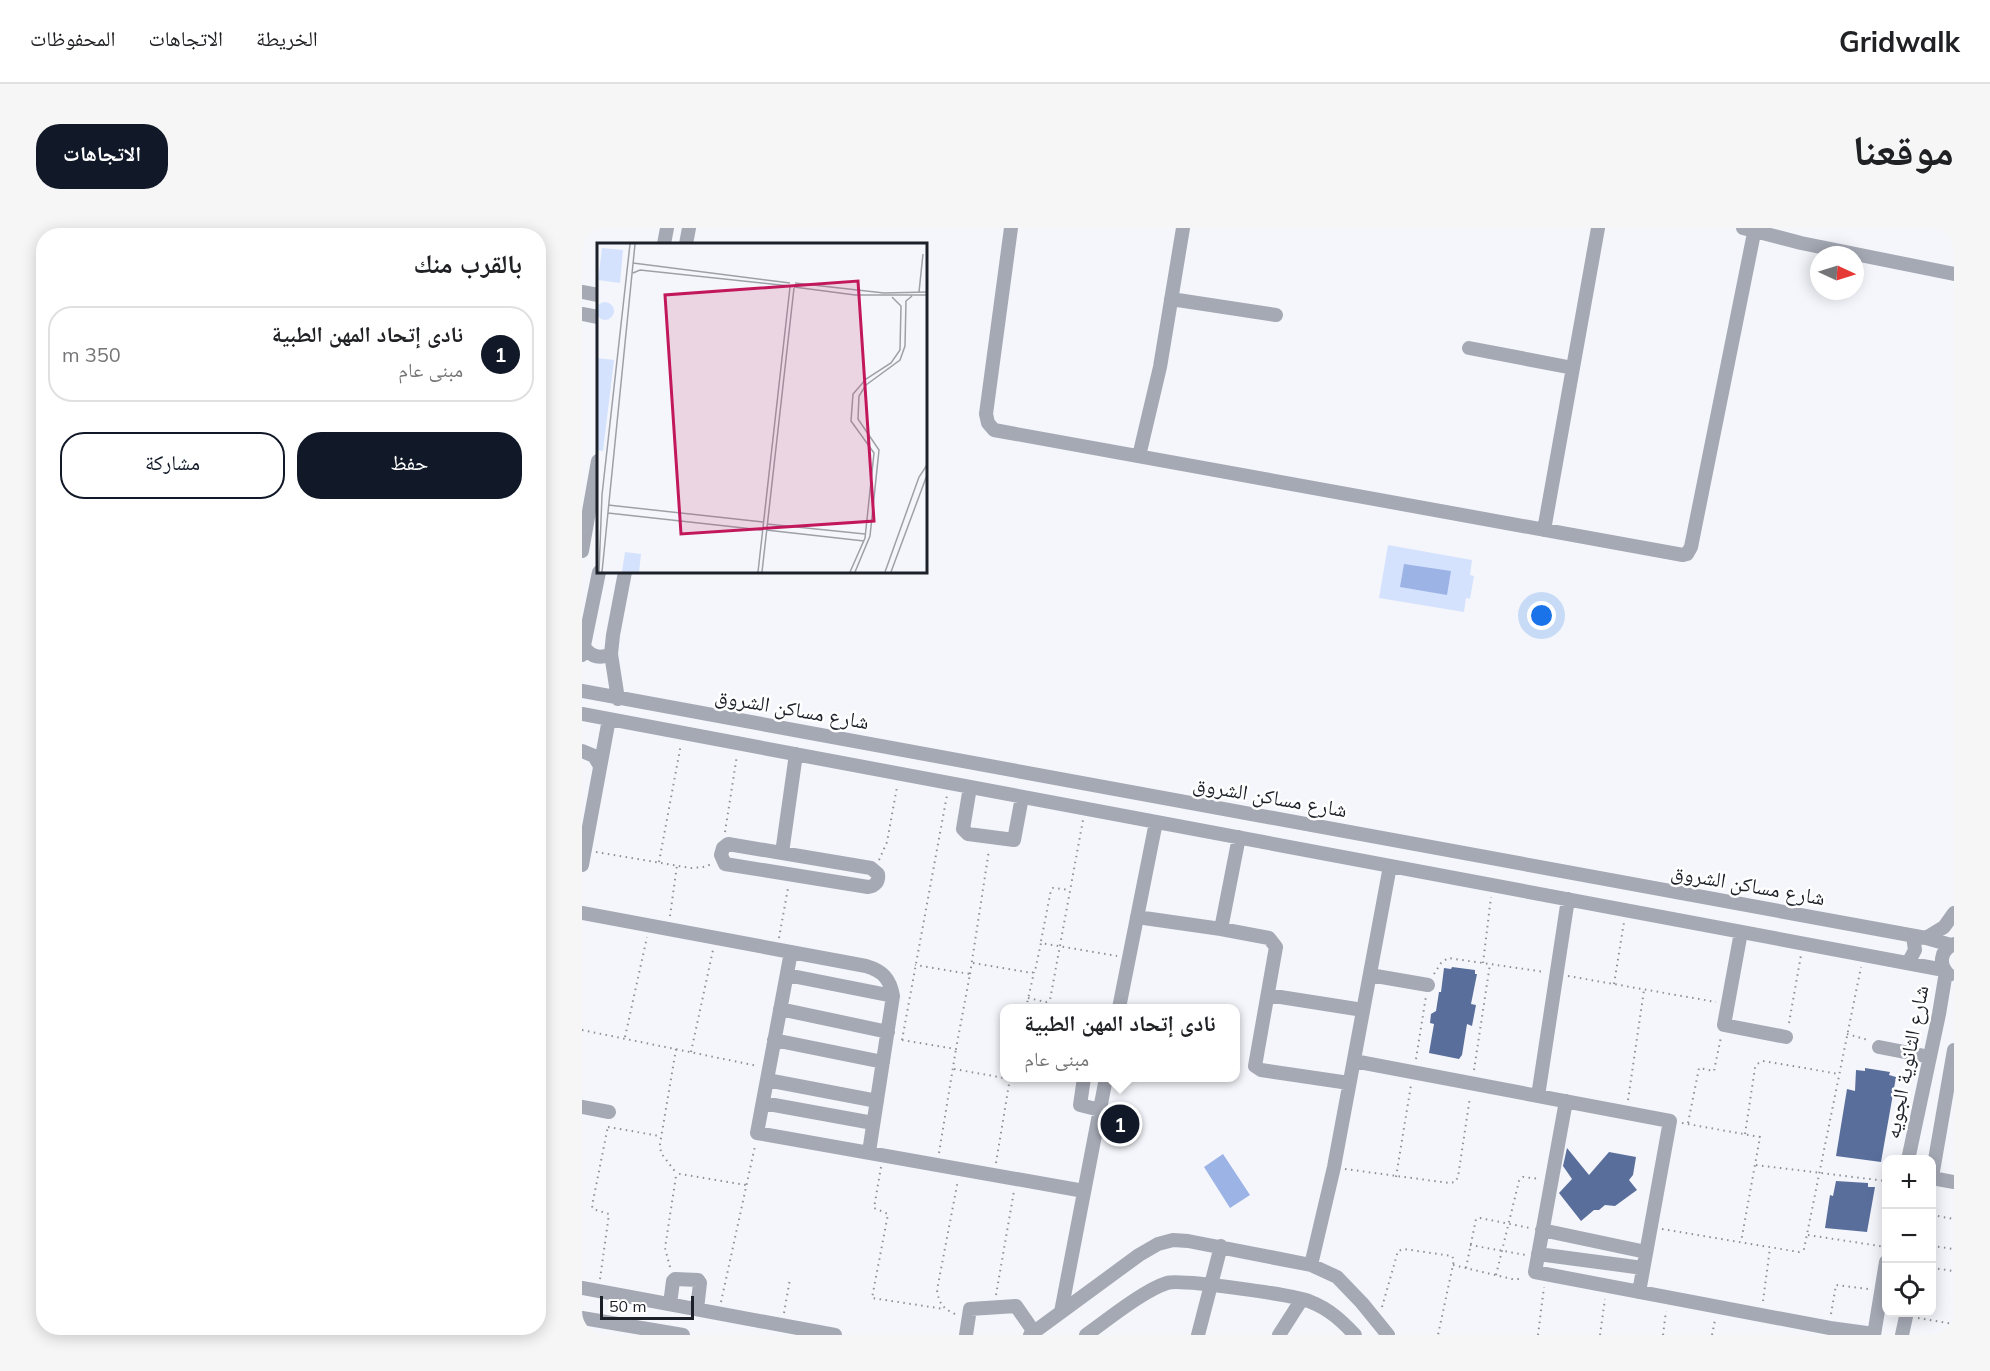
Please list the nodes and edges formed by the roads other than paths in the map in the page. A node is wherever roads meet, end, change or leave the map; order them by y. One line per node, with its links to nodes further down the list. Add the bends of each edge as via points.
1 (666, 228): 7 (street)
2 (689, 228): 8 (street)
3 (1011, 228): 18 (street, via 986,414 988,423 994,430)
4 (1183, 228): 12 (street)
5 (1598, 228): 17 (street)
6 (1751, 229): 9 (street); 20 (street, via 1687,554)
7 (664, 243)
8 (686, 243)
9 (1954, 274)
10 (582, 292): 11 (street)
11 (597, 295)
12 (1171, 299): 14 (street); 18 (street)
13 (582, 314): 15 (street)
14 (1276, 315)
15 (597, 317)
16 (1469, 348): 17 (street)
17 (1573, 368): 20 (street)
18 (1139, 456): 20 (street)
19 (597, 467): 21 (street)
20 (1544, 530)
21 (582, 551)
22 (598, 573): 24 (street)
23 (625, 573): 25 (street)
24 (583, 651): 25 (street, via 601,657)
25 (612, 654): 27 (street)
26 (582, 691): 27 (street, شارع مساكن الشروق)
27 (618, 699): 36 (street, شارع مساكن الشروق)
28 (582, 714): 29 (street, شارع مساكن الشروق)
29 (609, 719): 31 (street, شارع مساكن الشروق); 32 (street)
30 (582, 751): 32 (street, via 594,756)
31 (796, 754): 33 (street, شارع مساكن الشروق); 40 (street)
32 (600, 766): 42 (street)
33 (970, 787): 34 (street, شارع مساكن الشروق); 34 (street, via 963,831 968,834 1015,839)
34 (1022, 797): 35 (street, شارع مساكن الشروق)
35 (1156, 822): 38 (street, شارع مساكن الشروق); 47 (street)
36 (1315, 826): 37 (street, شارع مساكن الشروق); 39 (street, via 1321,839)
37 (1348, 832): 41 (street, via 1340,843); 51 (street, شارع مساكن الشروق)
38 (1239, 837): 39 (street, شارع مساكن الشروق); 49 (street)
39 (1313, 851): 41 (street, شارع مساكن الشروق)
40 (782, 853): 40 (street, via 728,844 723,857 868,887 878,880 871,868)
41 (1343, 857): 43 (street, شارع مساكن الشروق)
42 (582, 865)
43 (1390, 866): 44 (street, شارع مساكن الشروق); 57 (street)
44 (1568, 899): 50 (street, شارع مساكن الشروق); 76 (street)
45 (582, 913): 53 (street)
46 (1954, 913): 51 (street, via 1944,927)
47 (1137, 917): 49 (street); 61 (street)
48 (1954, 928): 52 (street)
49 (1221, 929): 59 (street, via 1273,941 1276,952)
50 (1740, 932): 54 (street, شارع مساكن الشروق); 65 (street, via 1724,1025)
51 (1919, 937): 52 (street, شارع مساكن الشروق); 54 (street)
52 (1952, 944): 55 (street, شارع الثانوية الجويه, via 1942,954 1941,962)
53 (791, 952): 56 (street); 60 (street, via 877,969 892,985)
54 (1908, 963): 55 (street, شارع مساكن الشروق)
55 (1948, 973): 69 (street, شارع الثانوية الجويه)
56 (787, 975): 60 (street); 62 (street)
57 (1370, 975): 58 (street); 63 (street)
58 (1428, 985)
59 (1268, 995): 63 (street); 75 (street, via 1256,1068)
60 (894, 996): 64 (street)
61 (1120, 1004)
62 (780, 1010): 64 (street); 66 (street)
63 (1363, 1010): 70 (street)
64 (888, 1034): 71 (street)
65 (1786, 1038)
66 (774, 1040): 71 (street); 72 (street)
67 (1879, 1047): 69 (street)
68 (1954, 1050): 77 (street, شارع الثانوية الجويه)
69 (1930, 1057): 86 (street, شارع الثانوية الجويه)
70 (1354, 1061): 75 (street); 76 (street)
71 (883, 1062): 78 (street)
72 (768, 1074): 78 (street); 80 (street)
73 (1083, 1082): 82 (street, via 1080,1105)
74 (1105, 1082): 82 (street)
75 (1349, 1083): 95 (street)
76 (1538, 1096): 79 (street)
77 (1950, 1100): 87 (street, شارع الثانوية الجويه)
78 (877, 1101): 84 (street)
79 (1566, 1101): 91 (street); 93 (street, via 1670,1121)
80 (763, 1103): 84 (street); 85 (street, via 758,1133)
81 (582, 1107): 83 (street)
82 (1100, 1110): 90 (street)
83 (609, 1112)
84 (873, 1123): 85 (street)
85 (875, 1154): 90 (street)
86 (1909, 1155)
87 (1936, 1161)
88 (1936, 1179): 89 (street)
89 (1954, 1182)
90 (1084, 1191): 104 (street)
91 (1542, 1230): 93 (street); 94 (street)
92 (1221, 1246): 95 (street); 97 (street); 104 (street, via 1173,1240 1158,1244)
93 (1646, 1251): 96 (street)
94 (1538, 1256): 96 (street); 99 (street, via 1540,1273)
95 (1311, 1265): 116 (street, via 1337,1277)
96 (1643, 1268): 99 (street)
97 (1211, 1285): 100 (street); 112 (street, via 1176,1281 1161,1285); 113 (street)
98 (582, 1288): 102 (street)
99 (1639, 1292): 108 (street)
100 (1302, 1299): 114 (street); 115 (street, via 1329,1311)
101 (1882, 1300): 108 (street)
102 (670, 1304): 103 (street); 103 (street, via 675,1279 700,1282)
103 (697, 1309): 110 (street)
104 (1061, 1312): 107 (street)
105 (1906, 1317): 117 (street)
106 (582, 1318): 109 (street)
107 (1032, 1333): 111 (street, via 1016,1306 994,1306 971,1309)
108 (1874, 1334)
109 (683, 1335)
110 (835, 1335)
111 (966, 1335)
112 (1086, 1335)
113 (1197, 1335)
114 (1279, 1335)
115 (1355, 1335)
116 (1388, 1335)
117 (1902, 1335)

